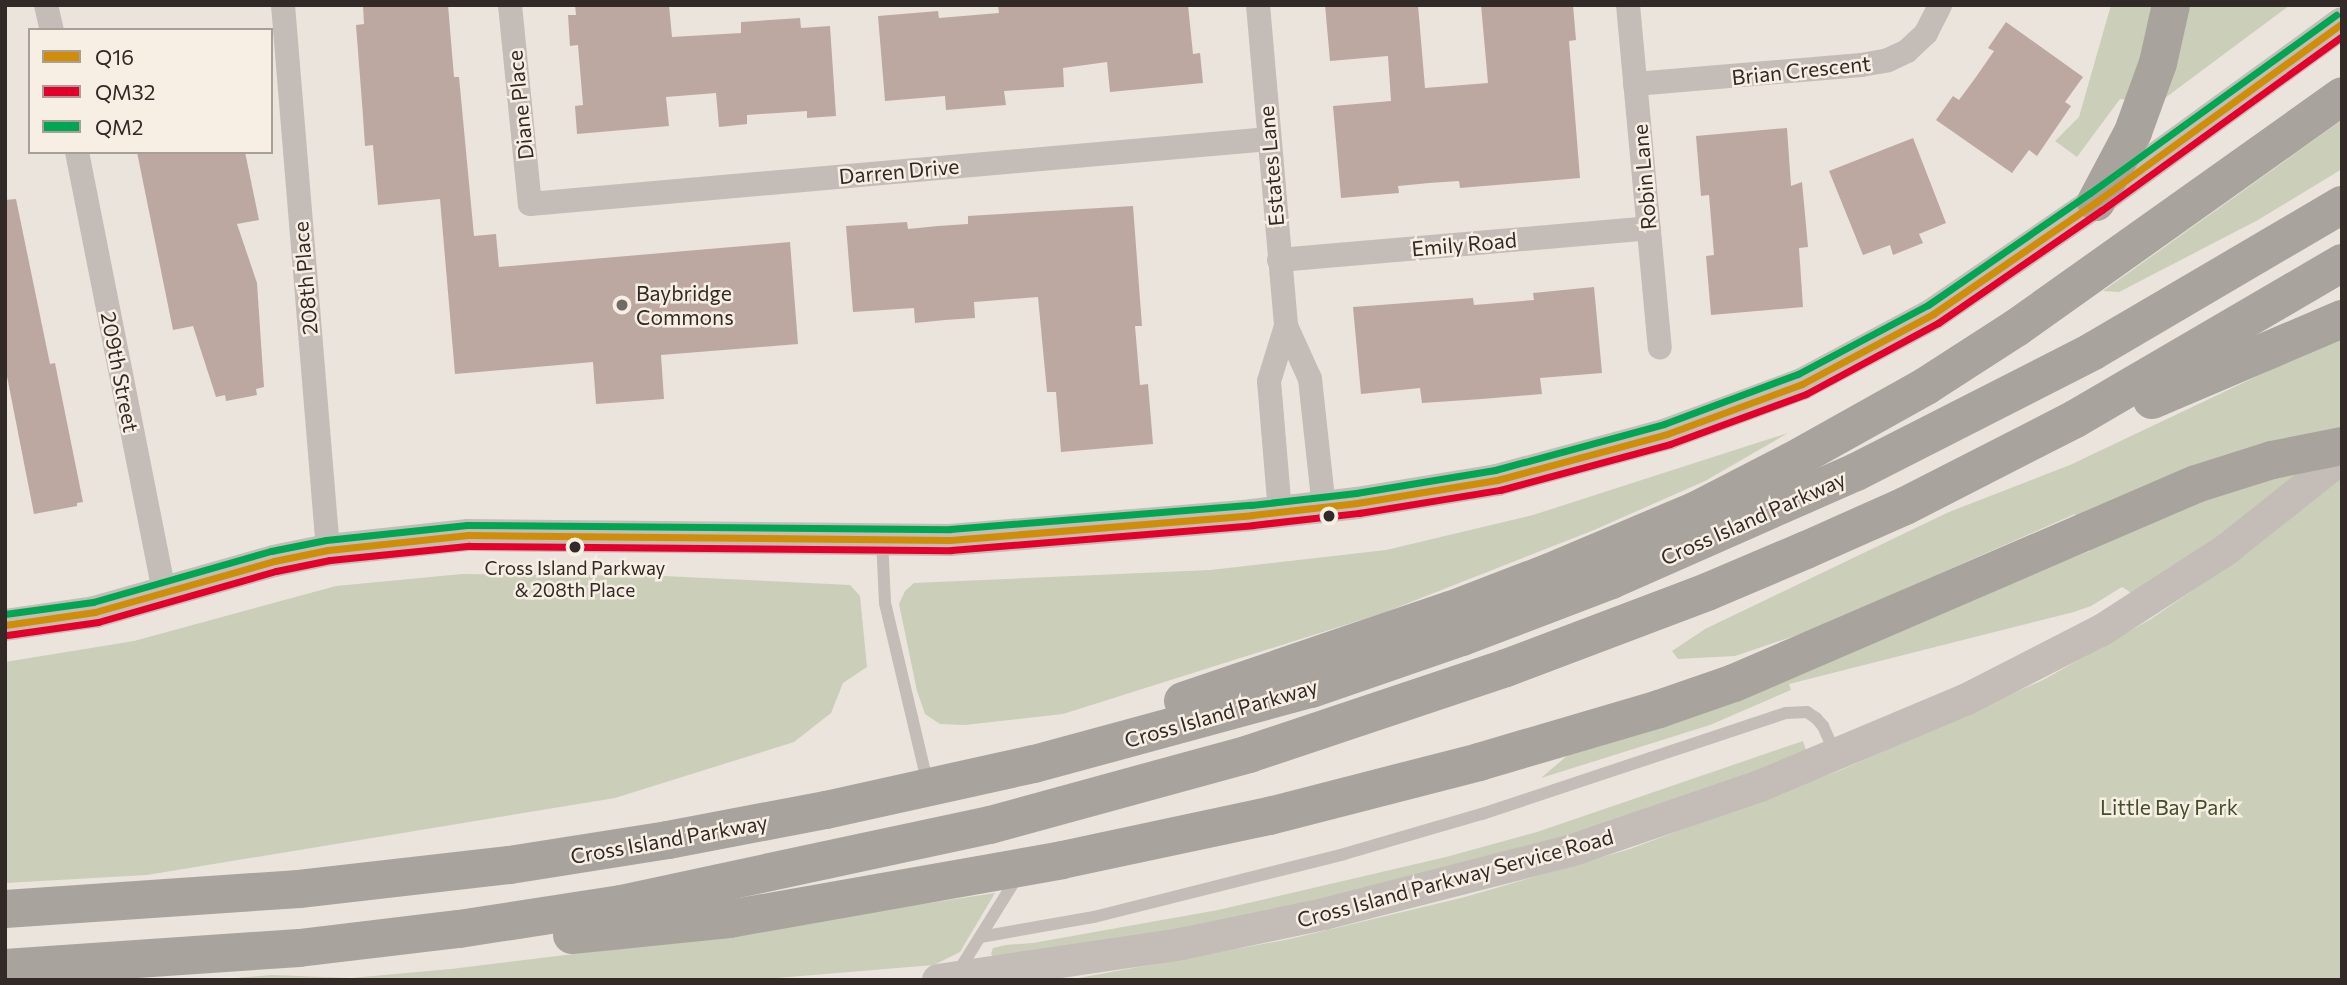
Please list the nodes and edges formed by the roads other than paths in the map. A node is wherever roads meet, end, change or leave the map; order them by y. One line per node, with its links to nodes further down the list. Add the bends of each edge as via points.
1 (46, 5): 9 (street)
2 (283, 5): 29 (street, 208th Place)
3 (509, 5): 15 (street, Diane Place)
4 (1258, 5): 12 (street, Estates Lane)
5 (1628, 5): 10 (street, Robin Lane)
6 (1940, 5): 10 (street, Brian Crescent, via 1926,33 1907,51 1888,60)
7 (2171, 5): 14 (highway, via 2158,63 2133,132)
8 (2342, 23): 14 (street)
9 (52, 28)
10 (1635, 84): 17 (street, Robin Lane)
11 (2342, 96): 33 (highway, via 2016,328 1880,413 1696,510 1438,614)
12 (1269, 139): 15 (street, Darren Drive); 18 (street, Estates Lane)
13 (77, 154): 30 (street, 209th Street)
14 (2096, 202): 26 (street, via 1933,314 1801,384 1667,434 1497,480)
15 (530, 204)
16 (2342, 205): 33 (highway, Cross Island Parkway, via 2139,326 1998,402 1794,501 1611,580 1462,638 1311,689 1137,738)
17 (1648, 228): 18 (street, Emily Road); 22 (street, Robin Lane)
18 (1279, 260): 21 (street, Estates Lane)
19 (2342, 264): 25 (highway, via 2126,391)
20 (2342, 319): 25 (highway)
21 (1286, 326): 26 (street, Estates Lane, via 1310,379); 27 (street, Estates Lane, via 1269,381)
22 (1660, 348)
23 (2342, 446): 34 (highway, via 2221,475 1734,683 1659,709 1362,793)
24 (2342, 458): 32 (street, Cross Island Parkway Service Road, via 2227,549 2102,630 1974,696)
25 (1905, 506): 37 (highway, via 1707,592 1468,682 1249,754 1082,802 621,904 459,929)
26 (1324, 507): 27 (street)
27 (1280, 512): 28 (street, via 950,540)
28 (882, 539): 29 (street, via 468,535); 33 (lane, via 885,603)
29 (328, 550): 30 (street)
30 (164, 592): 31 (street, via 95,612)
31 (5, 625)
32 (1836, 756): 36 (lane, via 1816,718 1807,712 1786,713 1365,849 1094,917); 39 (street, Cross Island Parkway Service Road, via 1641,828 1439,887 1216,937)
33 (929, 787): 35 (highway, Cross Island Parkway, via 747,826 510,865 244,894)
34 (1024, 867): 36 (lane); 37 (highway, via 675,926)
35 (5, 909)
36 (980, 937): 39 (lane)
37 (245, 953): 38 (highway)
38 (5, 968)
39 (946, 979)

